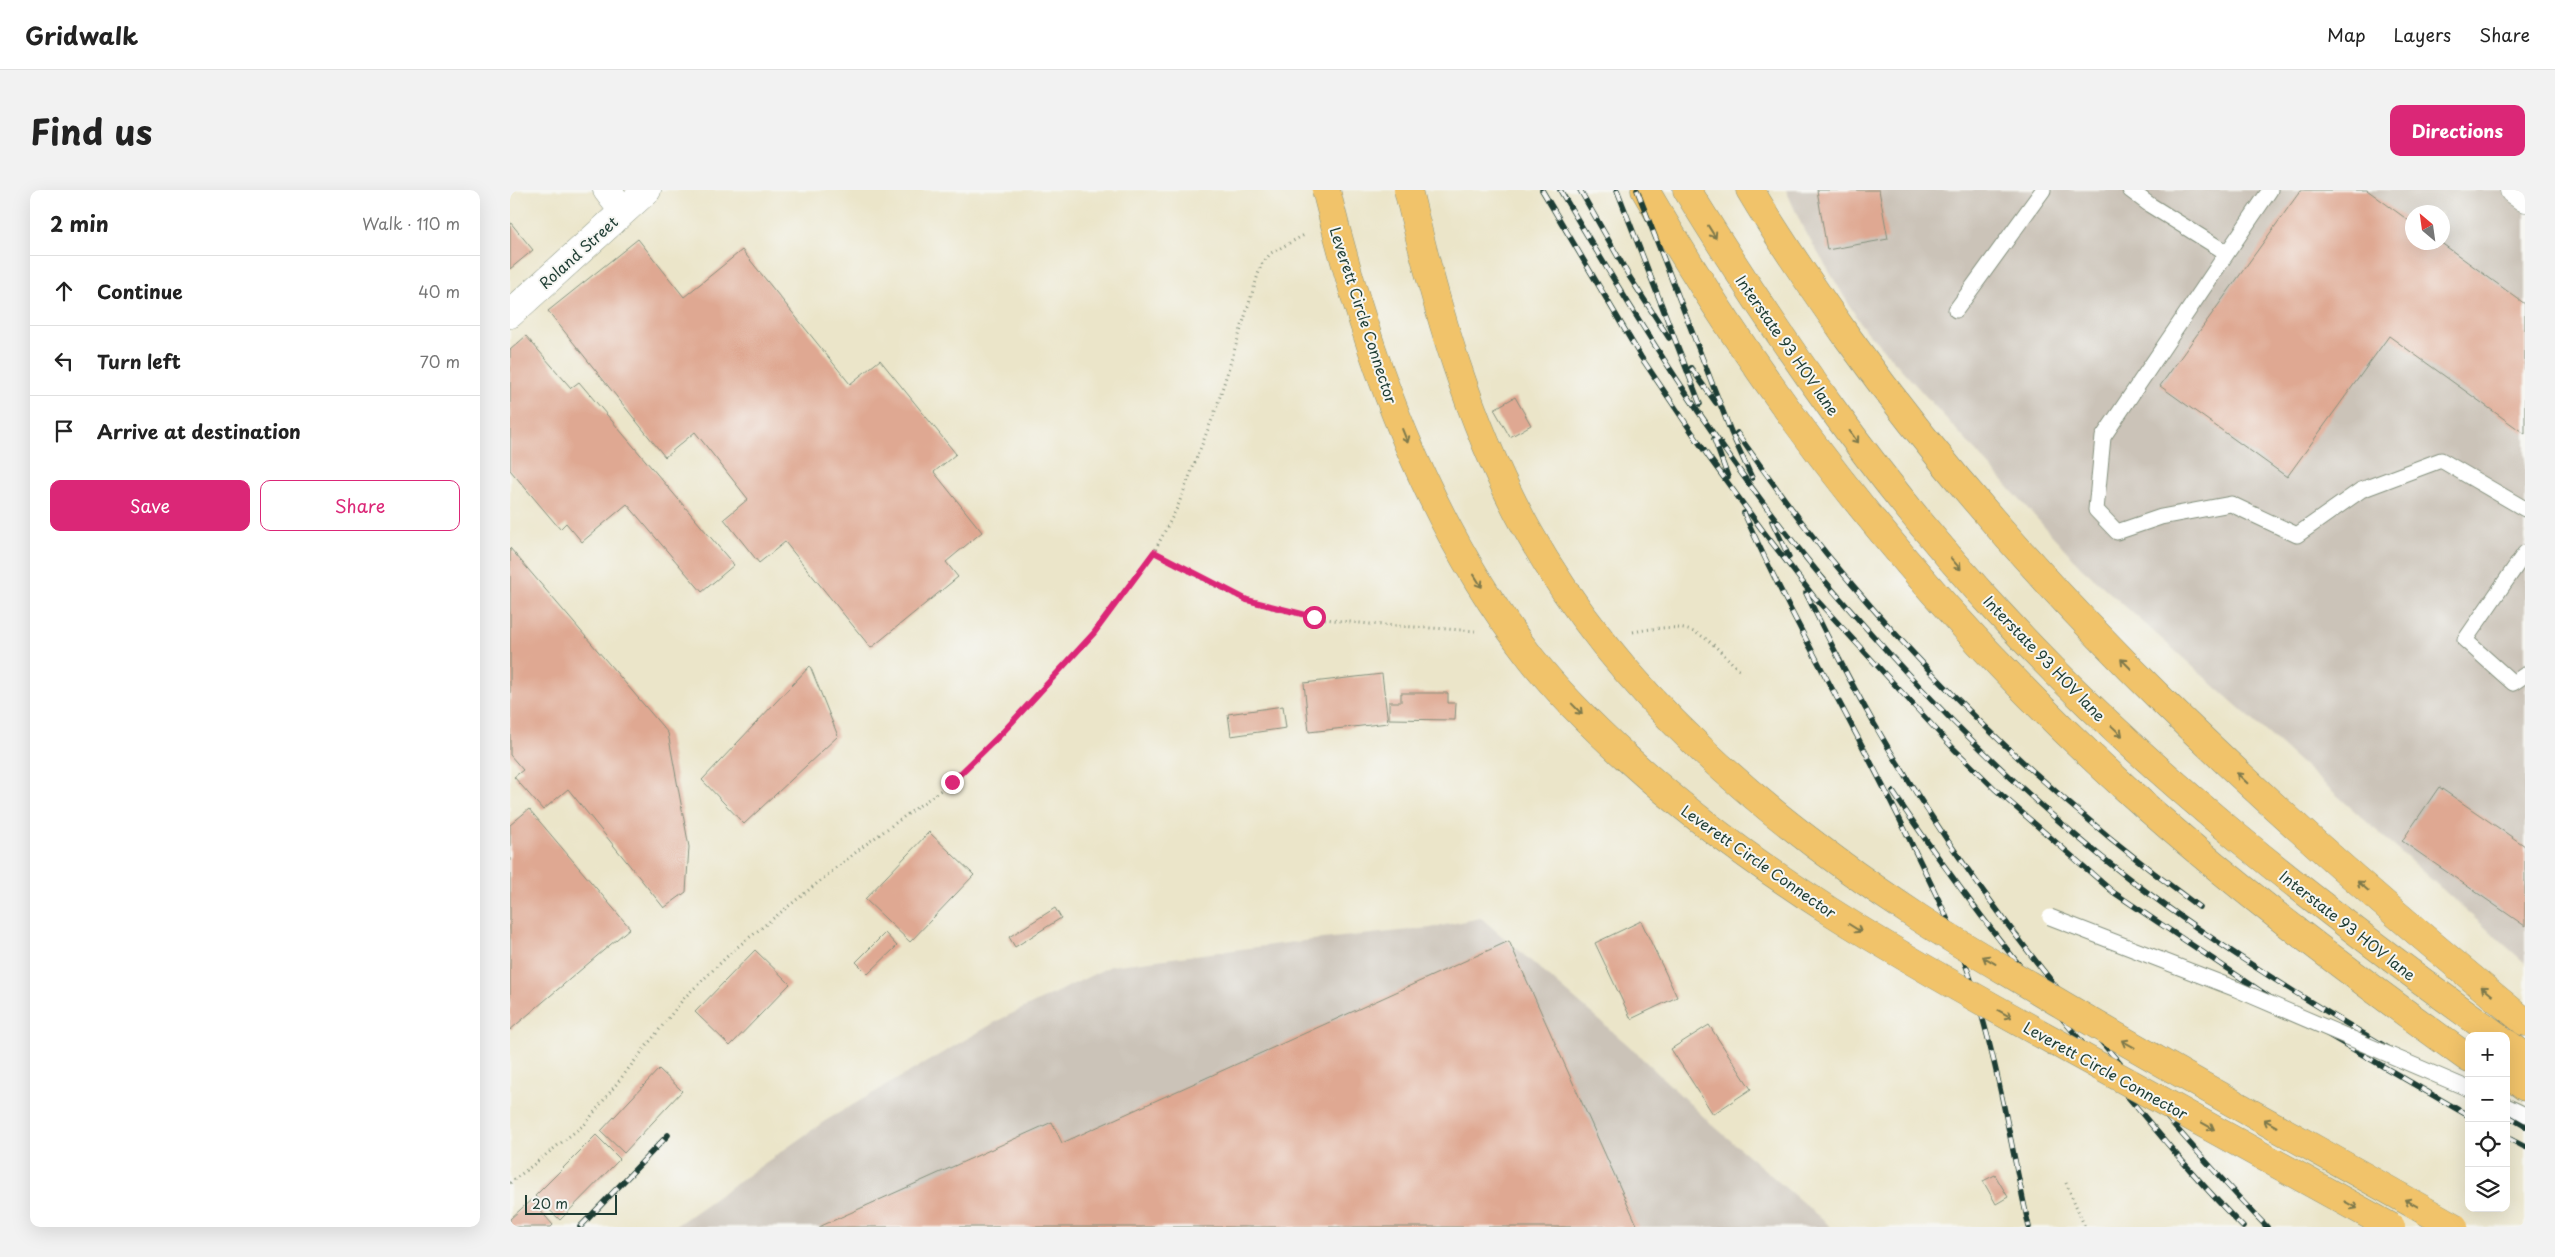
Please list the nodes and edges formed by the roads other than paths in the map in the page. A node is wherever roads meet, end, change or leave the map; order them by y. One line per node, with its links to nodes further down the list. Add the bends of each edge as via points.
1 (607, 190): 14 (street)
2 (647, 190): 14 (street, Roland Street)
3 (1326, 190): 35 (highway, Leverett Circle Connector, one-way to 35, bridge, via 1374,356 1416,463 1441,515 1495,607 1533,660 1612,745 1695,817 1743,853 1901,956)
4 (1408, 190): 36 (highway, one-way to 4, bridge, via 2090,1022 1922,920 1790,827 1682,732 1639,687 1597,635 1529,533 1502,480 1460,376)
5 (1645, 190): 27 (highway, via 1702,282 1798,421 1900,555 1974,639 2054,720 2167,824 2305,938)
6 (1657, 190): 24 (highway, via 1741,323 1840,462 1908,548 1982,632 2061,713 2181,822 2311,930)
7 (1687, 190): 23 (highway, Interstate 93 HOV lane, one-way to 23, via 1793,355 1860,446 1927,532 2000,615 2086,702 2219,821 2327,910)
8 (1750, 190): 22 (highway, one-way to 8, via 2268,802 2178,716 2025,558 1944,465 1877,378 1811,286)
9 (2043, 190): 16 (lane)
10 (2130, 190): 15 (lane)
11 (2270, 190): 15 (lane)
12 (2514, 190): 13 (street)
13 (2525, 198)
14 (623, 211): 17 (street, Roland Street)
15 (2227, 253): 18 (lane, via 2103,437 2096,510 2117,532 2161,517 2231,504 2297,535 2361,490 2442,460)
16 (1956, 310)
17 (510, 314)
18 (2525, 509)
19 (2525, 553): 20 (lane, via 2465,640 2513,682)
20 (2525, 675)
21 (2050, 917): 29 (lane, bridge, via 2236,989)
22 (2525, 1022)
23 (2492, 1032)
24 (2465, 1043)
25 (2510, 1046): 26 (highway)
26 (2525, 1056)
27 (2465, 1057)
28 (2510, 1076): 30 (highway)
29 (2465, 1087)
30 (2525, 1087)
31 (2510, 1089): 32 (highway)
32 (2525, 1100)
33 (2510, 1108): 34 (lane)
34 (2525, 1115)
35 (2391, 1227)
36 (2454, 1227)

